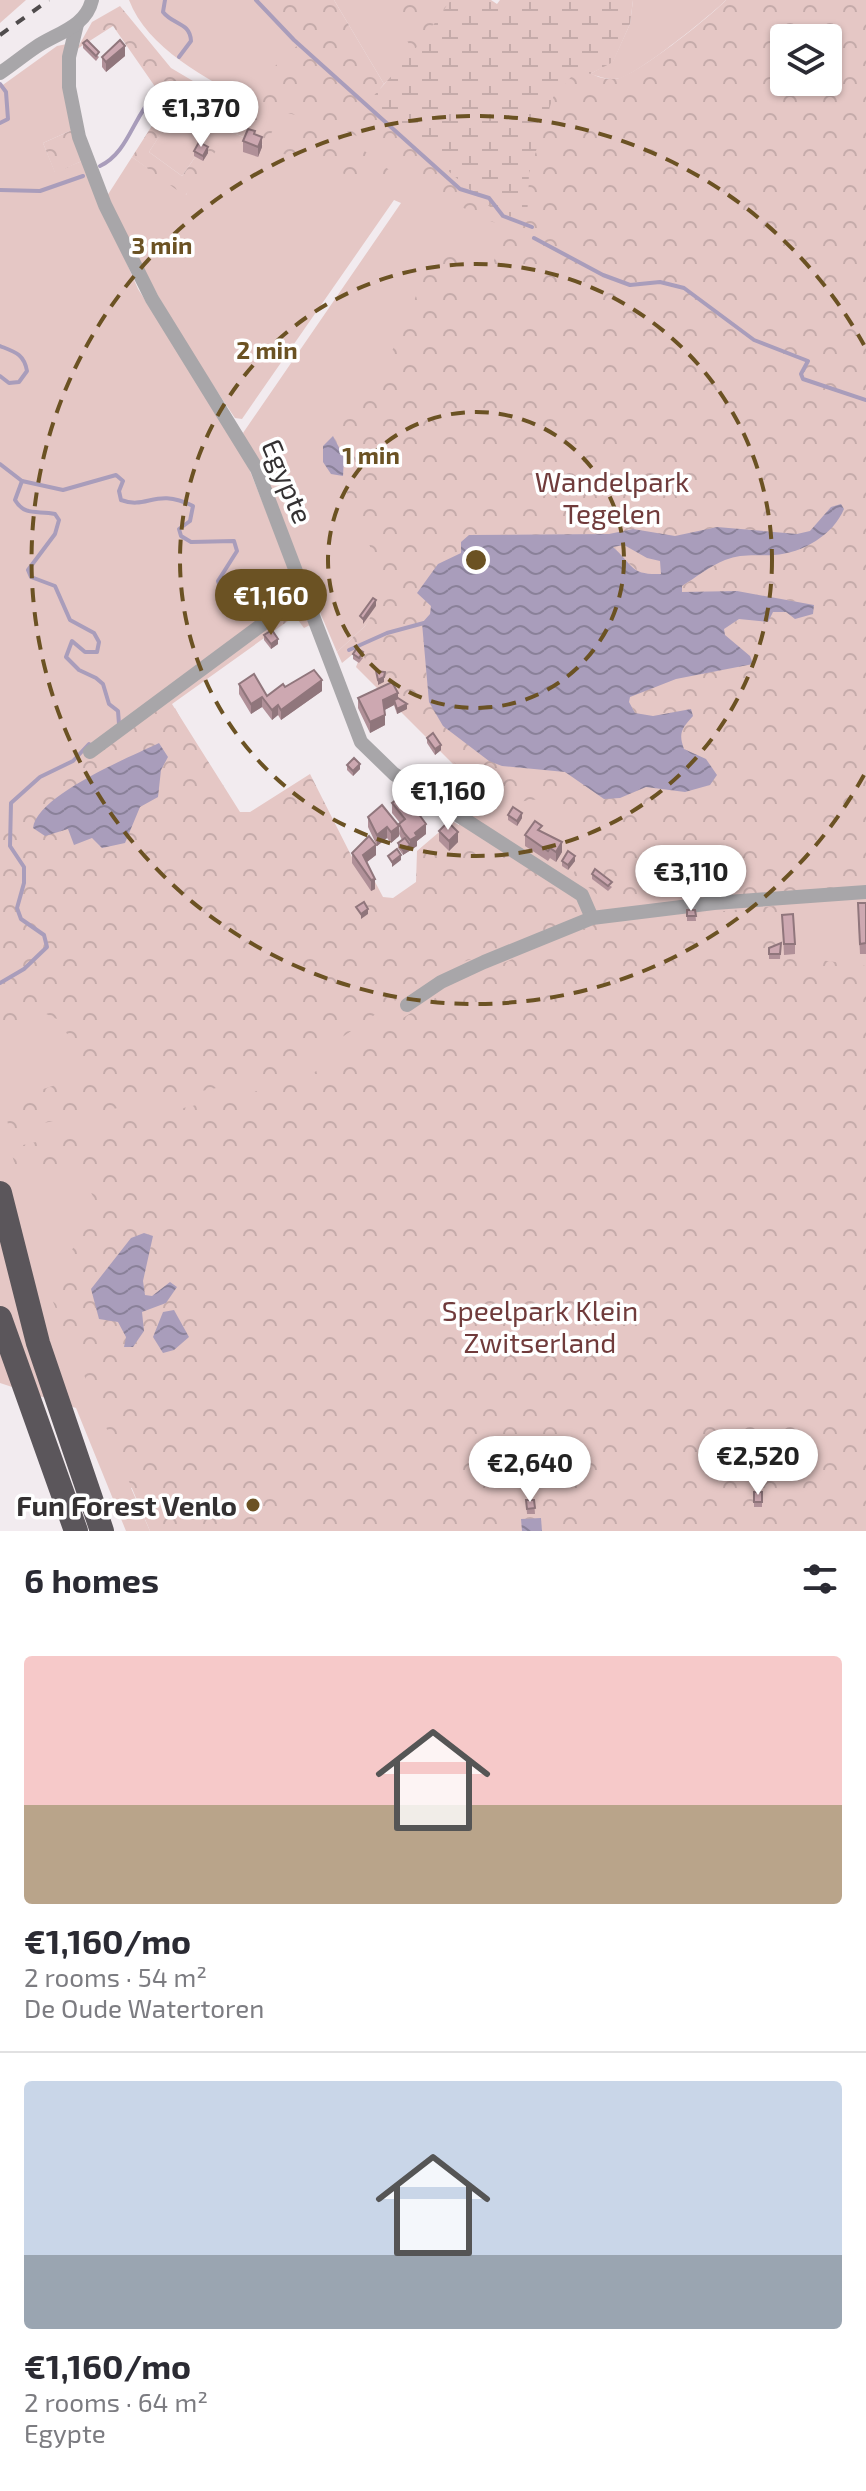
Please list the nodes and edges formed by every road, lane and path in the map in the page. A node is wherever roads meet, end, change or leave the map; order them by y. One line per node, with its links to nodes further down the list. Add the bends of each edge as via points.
1 (92, 0): 2 (street)
2 (77, 24): 3 (street); 4 (street, Egypte, via 69,87 79,137 105,205 152,299 246,448)
3 (0, 73)
4 (306, 592): 5 (street); 7 (street, Egypte, via 361,742 376,759 472,826 582,895)
5 (90, 752)
6 (866, 892): 7 (street)
7 (592, 918): 8 (street, via 455,976)
8 (407, 1005)
9 (0, 1193): 12 (highway, via 38,1343)
10 (0, 1318): 11 (highway)
11 (76, 1531)
12 (102, 1531)

